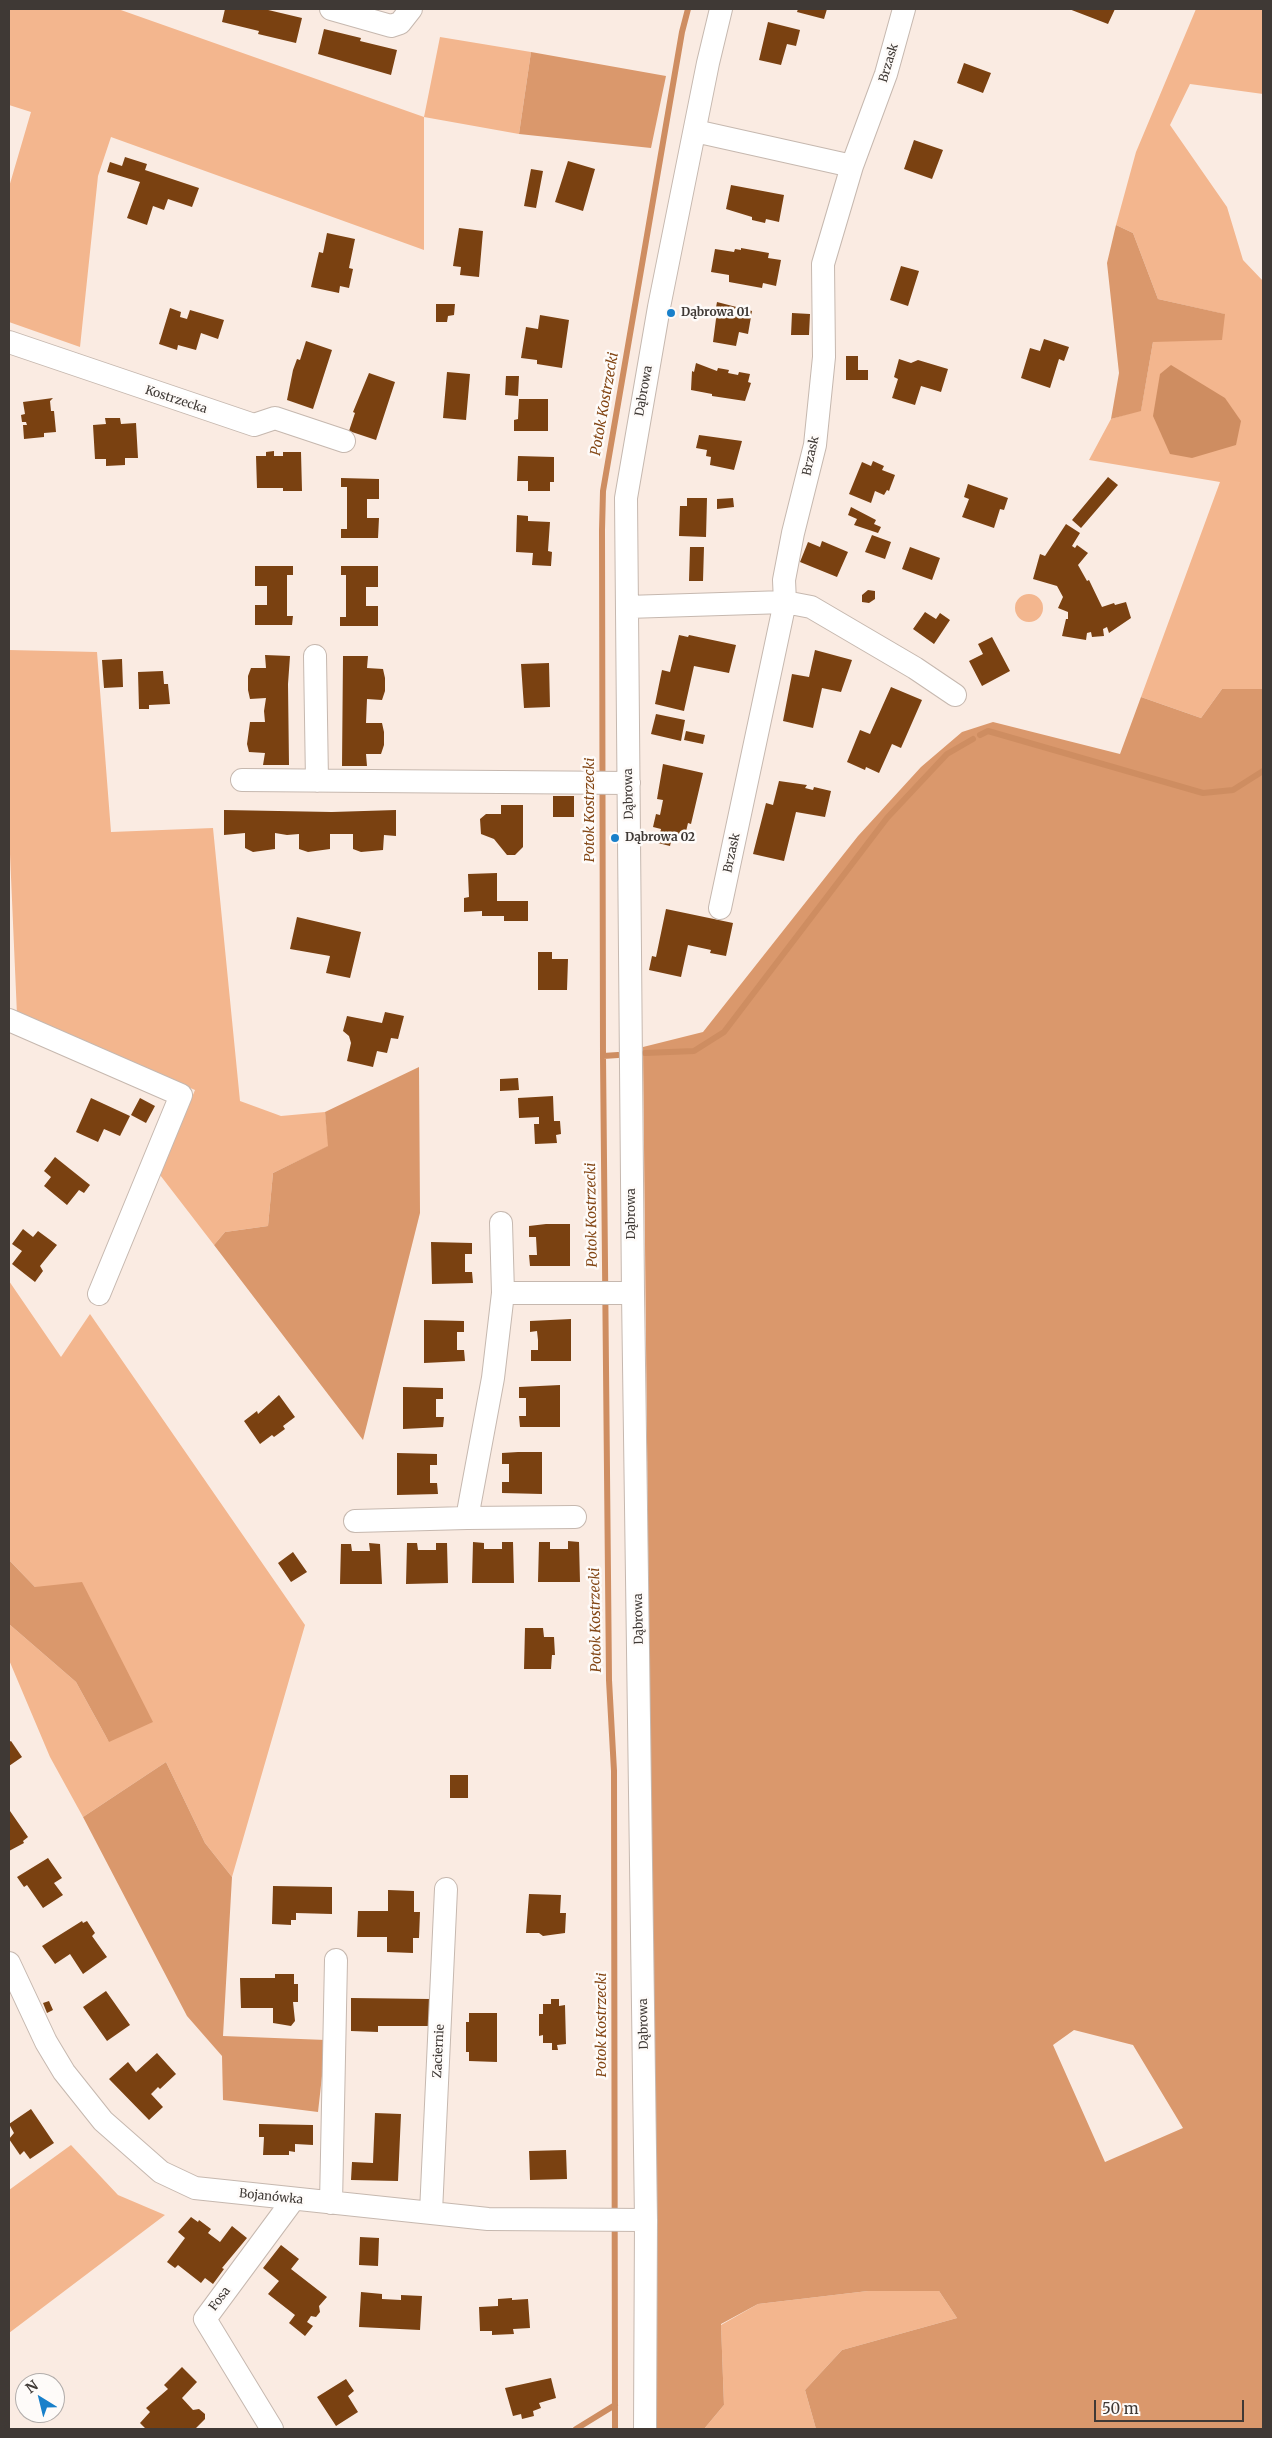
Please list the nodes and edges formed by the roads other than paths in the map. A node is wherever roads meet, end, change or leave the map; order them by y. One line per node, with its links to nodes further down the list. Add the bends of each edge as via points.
1 (331, 9): 2 (street, via 390,26 400,23)
2 (411, 9)
3 (722, 9): 5 (street, Dąbrowa)
4 (904, 9): 6 (street, Brzask, via 886,74)
5 (695, 132): 6 (street); 10 (street, Dąbrowa, via 659,307 626,498)
6 (852, 166): 9 (street, Brzask, via 823,264 824,356 815,445 784,580)
7 (9, 342): 8 (street, Kostrzecka, via 254,425 275,418)
8 (344, 441)
9 (785, 602): 10 (street); 12 (street, via 811,608); 16 (street, Brzask)
10 (627, 608): 15 (street, Dąbrowa)
11 (314, 656): 14 (street)
12 (955, 695)
13 (242, 780): 14 (street)
14 (317, 781): 15 (street)
15 (611, 783): 20 (street, Dąbrowa)
16 (720, 908)
17 (9, 1020): 21 (street, via 181,1095)
18 (502, 1222): 19 (street)
19 (503, 1293): 20 (street); 23 (street, via 493,1378)
20 (626, 1293): 31 (street, Dąbrowa)
21 (99, 1294)
22 (575, 1516): 23 (street)
23 (467, 1518): 24 (street)
24 (355, 1520)
25 (446, 1889): 30 (street, Zaciernie)
26 (336, 1960): 29 (street)
27 (9, 1963): 28 (street, Bojanówka, via 46,2042 64,2072 103,2121 161,2172 196,2188)
28 (293, 2200): 29 (street, Bojanówka); 32 (street, Fosa, via 205,2319)
29 (331, 2203): 30 (street, Bojanówka)
30 (431, 2212): 31 (street, Bojanówka, via 488,2219)
31 (637, 2219): 33 (street, Dąbrowa)
32 (272, 2429)
33 (645, 2429)

